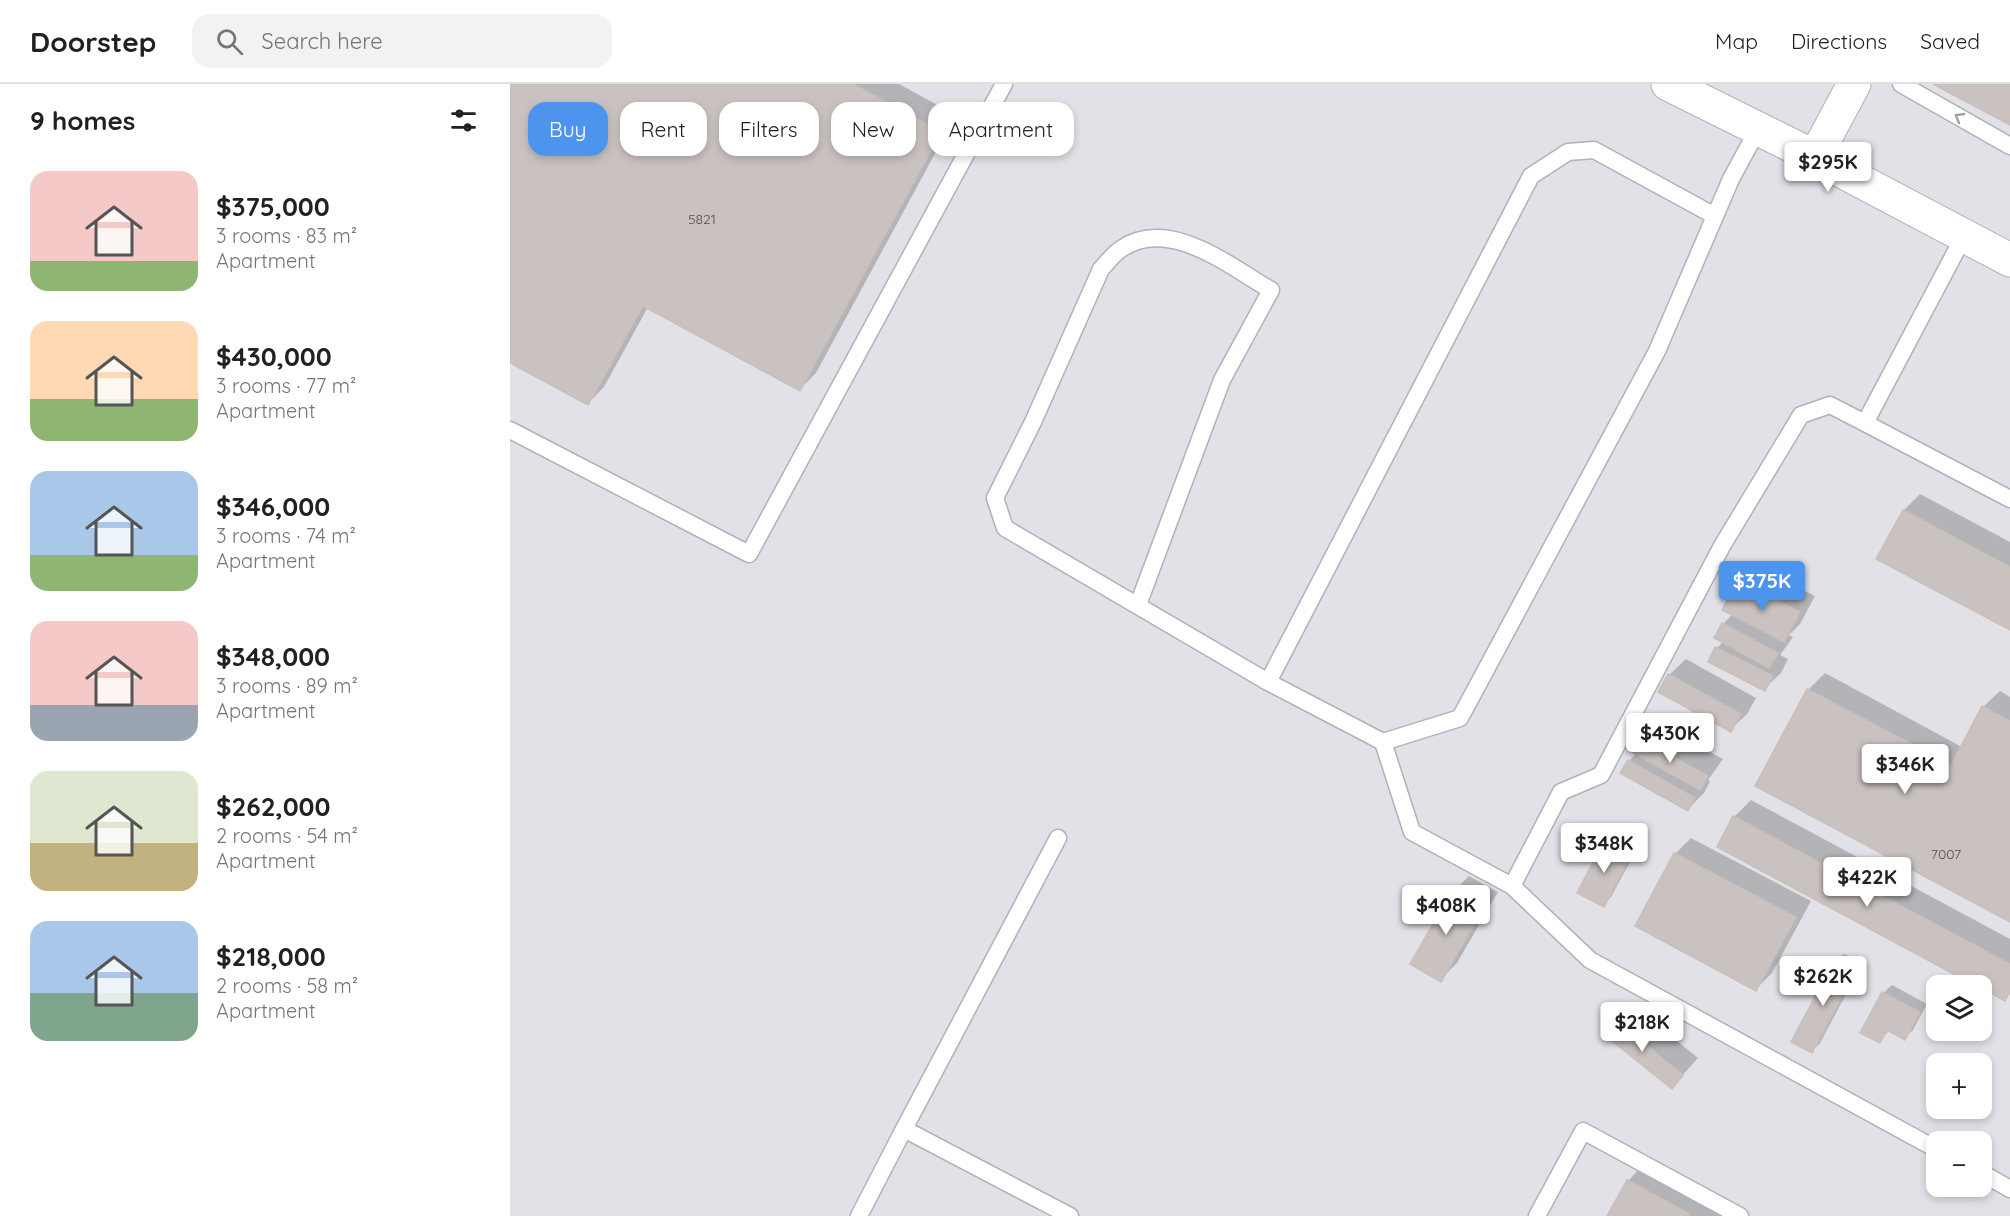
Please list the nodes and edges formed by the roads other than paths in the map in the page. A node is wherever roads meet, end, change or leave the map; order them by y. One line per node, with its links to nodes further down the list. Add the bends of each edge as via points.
1 (1004, 84): 12 (lane, via 749,555)
2 (1668, 84): 5 (street)
3 (1854, 84): 7 (street)
4 (1901, 84): 6 (lane, one-way to 4)
5 (1758, 129): 7 (street); 8 (lane)
6 (2010, 146)
7 (1815, 157): 9 (street)
8 (1715, 216): 15 (lane, via 1594,150 1568,152 1531,176); 16 (lane, via 1657,351 1460,718)
9 (1964, 236): 10 (street); 11 (lane)
10 (2010, 260)
11 (1865, 423): 13 (lane); 18 (lane, via 1830,405 1801,415 1722,546 1601,775 1561,792)
12 (510, 430)
13 (2010, 499)
14 (1138, 605): 14 (lane, via 1005,528 995,498 1101,269 1121,249 1146,238 1171,238 1271,290 1222,380); 15 (lane)
15 (1268, 682): 16 (lane)
16 (1383, 742): 18 (lane, via 1412,832)
17 (1058, 838): 19 (lane)
18 (1512, 886): 20 (lane, via 1590,960)
19 (904, 1128): 23 (lane); 24 (lane)
20 (1926, 1144)
21 (1992, 1179): 22 (lane)
22 (2010, 1189)
23 (859, 1216)
24 (1070, 1216)
25 (1537, 1216): 26 (lane, via 1583,1131)
26 (1740, 1216)

